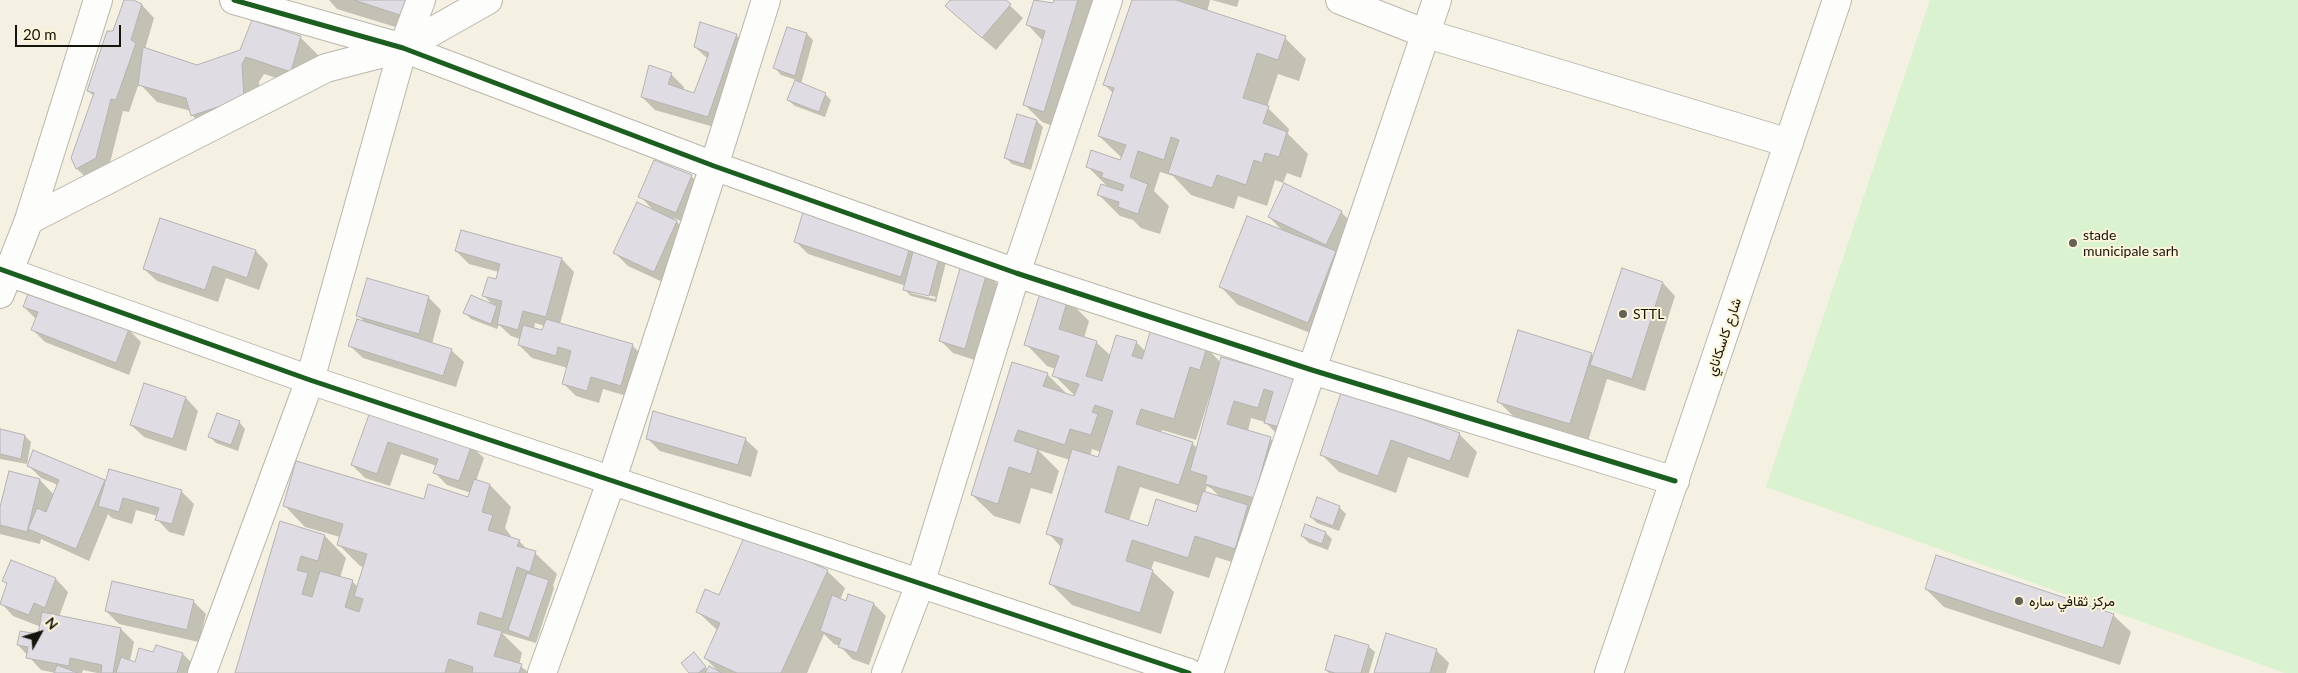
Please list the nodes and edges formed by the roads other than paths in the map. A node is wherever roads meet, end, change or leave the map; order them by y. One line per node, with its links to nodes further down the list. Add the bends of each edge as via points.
1 (98, 0): 14 (street)
2 (234, 0): 11 (street)
3 (421, 0): 11 (street)
4 (488, 0): 11 (street)
5 (766, 0): 13 (street)
6 (1108, 0): 15 (street)
7 (1340, 0): 10 (street)
8 (1437, 0): 10 (street)
9 (1837, 0): 12 (street, شارع كاسكاناي)
10 (1424, 33): 12 (street); 17 (street)
11 (403, 48): 13 (street); 14 (street, via 326,68); 18 (street)
12 (1789, 142): 19 (street, شارع كاسكاناي)
13 (714, 166): 15 (street); 20 (street)
14 (29, 220): 16 (street)
15 (1016, 273): 17 (street); 21 (street)
16 (3, 278): 18 (street)
17 (1312, 370): 19 (street); 26 (street)
18 (310, 380): 20 (street); 22 (street)
19 (1675, 481): 27 (street, شارع كاسكاناي)
20 (611, 482): 21 (street); 23 (street)
21 (920, 584): 24 (street); 25 (street)
22 (202, 673)
23 (542, 673)
24 (886, 673)
25 (1189, 673)
26 (1208, 673)
27 (1609, 673)

